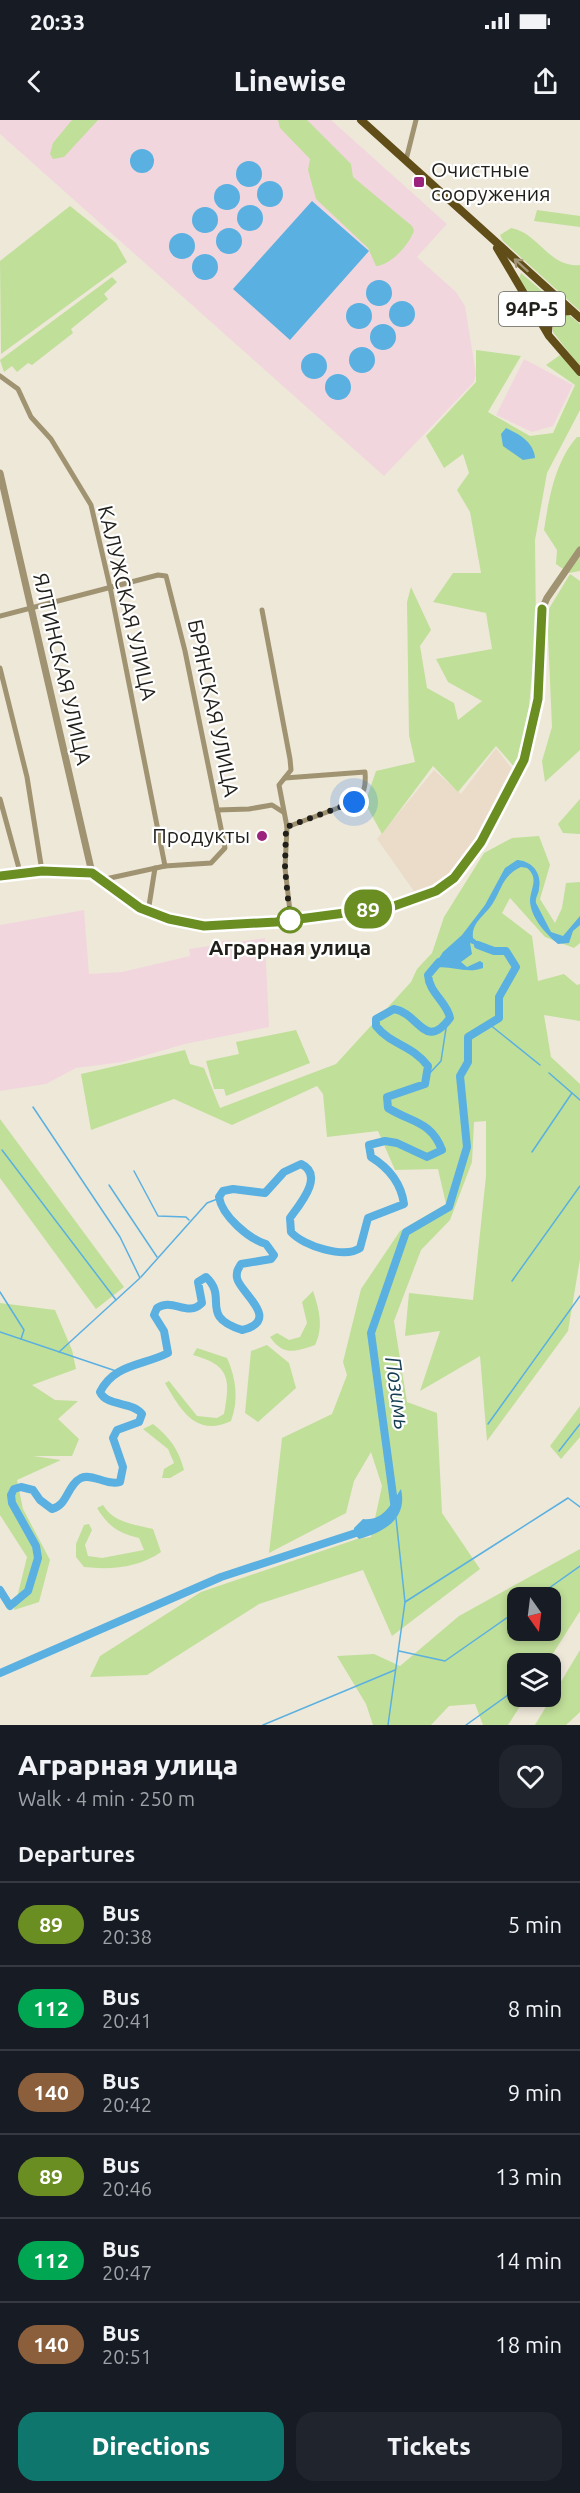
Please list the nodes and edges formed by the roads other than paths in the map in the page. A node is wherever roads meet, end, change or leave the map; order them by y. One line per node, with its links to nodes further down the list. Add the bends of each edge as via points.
1 (361, 120): 3 (main road, 94Р-5)
2 (416, 120): 3 (street)
3 (406, 160): 4 (main road, 94Р-5)
4 (492, 239): 5 (main road, 94Р-5, one-way to 4); 7 (main road, 94Р-5)
5 (571, 311): 6 (main road, 94Р-5); 7 (main road, via 557,312 549,320)
6 (580, 318)
7 (549, 336): 8 (main road, 94Р-5)
8 (580, 372)
9 (0, 376): 12 (street, КАЛУЖСКАЯ УЛИЦА, via 18,389 31,417 51,439 91,505)
10 (0, 473): 13 (street, ЯЛТИНСКАЯ УЛИЦА)
11 (580, 550): 30 (street, via 542,609 538,699 528,749 492,824 461,870 436,891 399,905)
12 (110, 587): 13 (street); 19 (street, БРЯНСКАЯ УЛИЦА, via 166,576); 22 (street, КАЛУЖСКАЯ УЛИЦА)
13 (32, 607): 15 (street); 26 (street, ЯЛТИНСКАЯ УЛИЦА)
14 (262, 609): 17 (street, via 290,759 291,770)
15 (0, 616)
16 (0, 668): 24 (street, via 27,777)
17 (285, 778): 20 (street, via 279,785); 21 (street, via 365,772 366,783 361,797 354,802)
18 (0, 800): 25 (street)
19 (217, 810): 20 (street, via 272,805); 22 (street, БРЯНСКАЯ УЛИЦА, via 225,848 211,863)
20 (283, 812): 21 (street)
21 (286, 827): 30 (street, via 285,868)
22 (165, 866): 23 (street)
23 (155, 868): 28 (street); 29 (street)
24 (42, 871): 25 (street); 26 (street)
25 (20, 872): 27 (street)
26 (92, 873): 28 (street)
27 (0, 876)
28 (101, 880): 29 (street)
29 (148, 912): 30 (street, via 204,926)
30 (291, 920)

